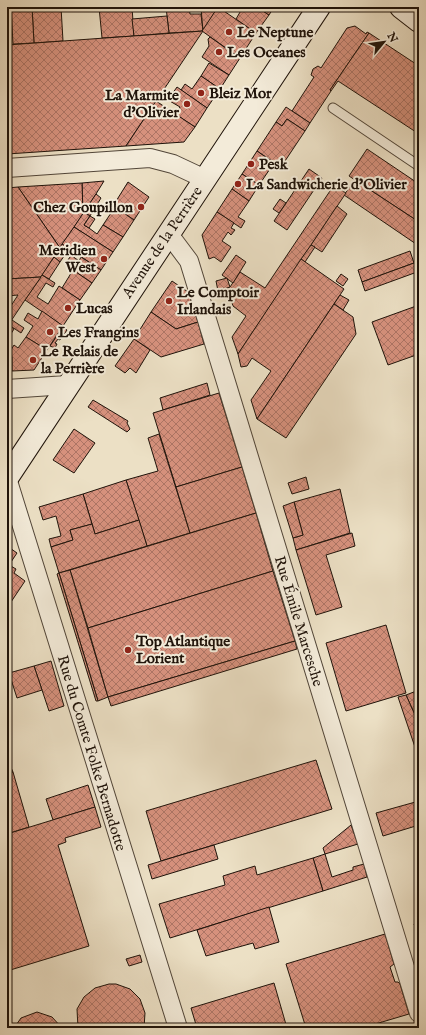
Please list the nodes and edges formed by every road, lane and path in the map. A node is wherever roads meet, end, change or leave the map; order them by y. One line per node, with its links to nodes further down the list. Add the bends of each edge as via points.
1 (319, 7): 7 (street, Avenue de la Perrière)
2 (401, 7): 3 (street)
3 (419, 21)
4 (333, 108): 5 (lane)
5 (419, 166)
6 (7, 168): 7 (street, via 150,158 173,164)
7 (204, 179): 8 (street, Avenue de la Perrière)
8 (168, 233): 9 (street, Avenue de la Perrière); 12 (street, Rue Émile Marcesche, via 189,261)
9 (67, 385): 10 (street); 11 (street, Avenue de la Perrière)
10 (7, 389)
11 (7, 478): 13 (street, Rue du Comte Folke Bernadotte)
12 (419, 1013)
13 (178, 1028)

